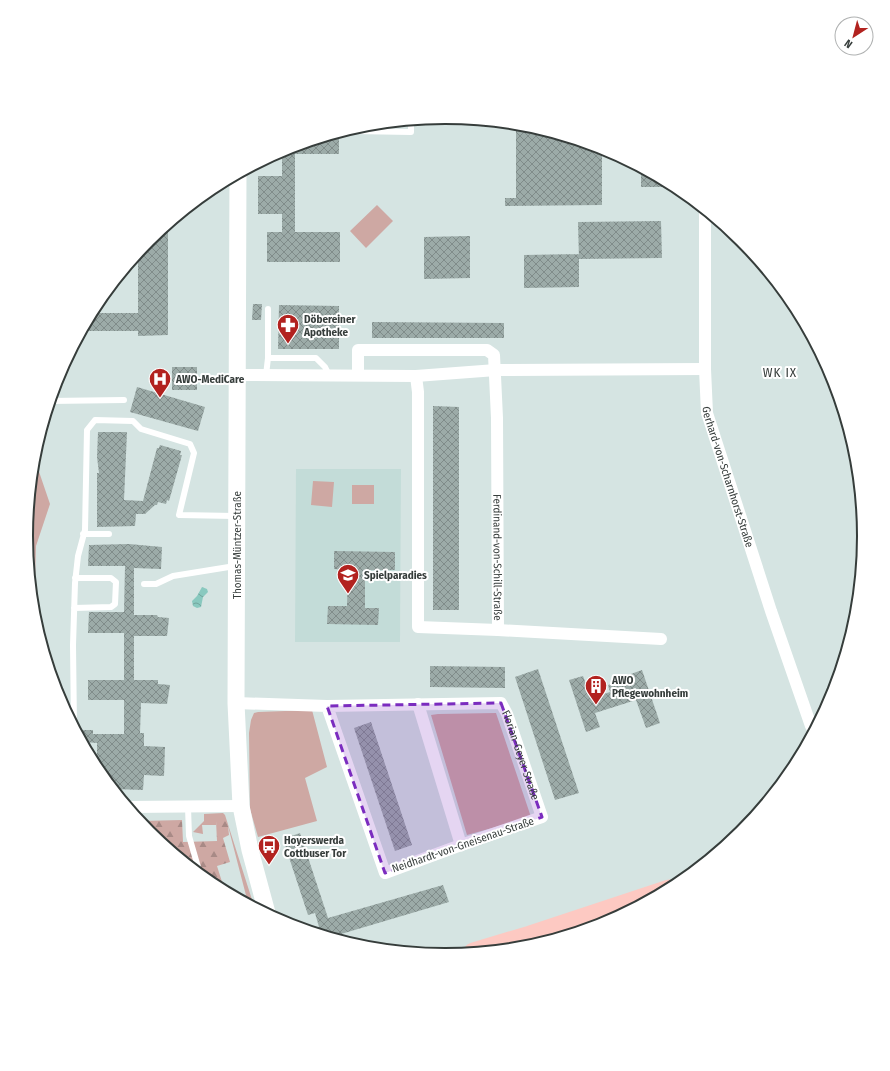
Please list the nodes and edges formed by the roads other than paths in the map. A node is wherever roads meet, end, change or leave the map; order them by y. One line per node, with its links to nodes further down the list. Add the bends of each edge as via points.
1 (411, 125): 2 (lane, via 411,132)
2 (364, 131)
3 (238, 180): 9 (street, Thomas-Müntzer-Straße)
4 (705, 216): 7 (street, Gerhard-von-Scharnhorst-Straße)
5 (268, 309): 6 (lane)
6 (268, 358): 10 (lane); 11 (lane, via 316,358 325,367)
7 (705, 369): 8 (street); 29 (street, Gerhard-von-Scharnhorst-Straße, via 707,413)
8 (496, 370): 12 (street, Ferdinand-von-Schill-Straße, via 494,355 487,350 358,350); 13 (street); 23 (street, Ferdinand-von-Schill-Straße)
9 (238, 375): 10 (street); 16 (street, Thomas-Müntzer-Straße)
10 (266, 375): 11 (street)
11 (328, 375): 12 (street)
12 (358, 375): 13 (street)
13 (416, 376): 23 (street, Ferdinand-von-Schill-Straße, via 418,627)
14 (124, 400): 15 (lane)
15 (56, 401)
16 (237, 516): 17 (lane, via 179,515 194,453 190,444 141,429 133,420 95,420 87,430); 19 (street, Thomas-Müntzer-Straße)
17 (83, 534): 18 (lane); 20 (lane)
18 (109, 534)
19 (237, 566): 21 (lane, via 173,576 156,584); 25 (street, Thomas-Müntzer-Straße)
20 (75, 578): 22 (lane); 22 (lane, via 111,578 116,582 115,604 111,607)
21 (144, 584)
22 (74, 608): 28 (lane)
23 (498, 630): 24 (street)
24 (661, 639)
25 (236, 703): 27 (street, Florian-Geyer-Straße); 31 (street, Thomas-Müntzer-Straße)
26 (418, 704): 27 (street, Florian-Geyer-Straße); 33 (street, Florian-Geyer-Straße, via 501,703); 34 (street)
27 (327, 706): 34 (street, Neidhardt-von-Gneisenau-Straße, via 385,873)
28 (74, 715)
29 (811, 726)
30 (188, 806): 31 (street); 32 (street); 35 (lane, via 188,836)
31 (241, 806): 37 (street, Thomas-Müntzer-Straße)
32 (135, 807)
33 (542, 818): 34 (street, Neidhardt-von-Gneisenau-Straße)
34 (461, 845)
35 (197, 864)
36 (637, 900): 38 (main road)
37 (265, 906)
38 (501, 944)

